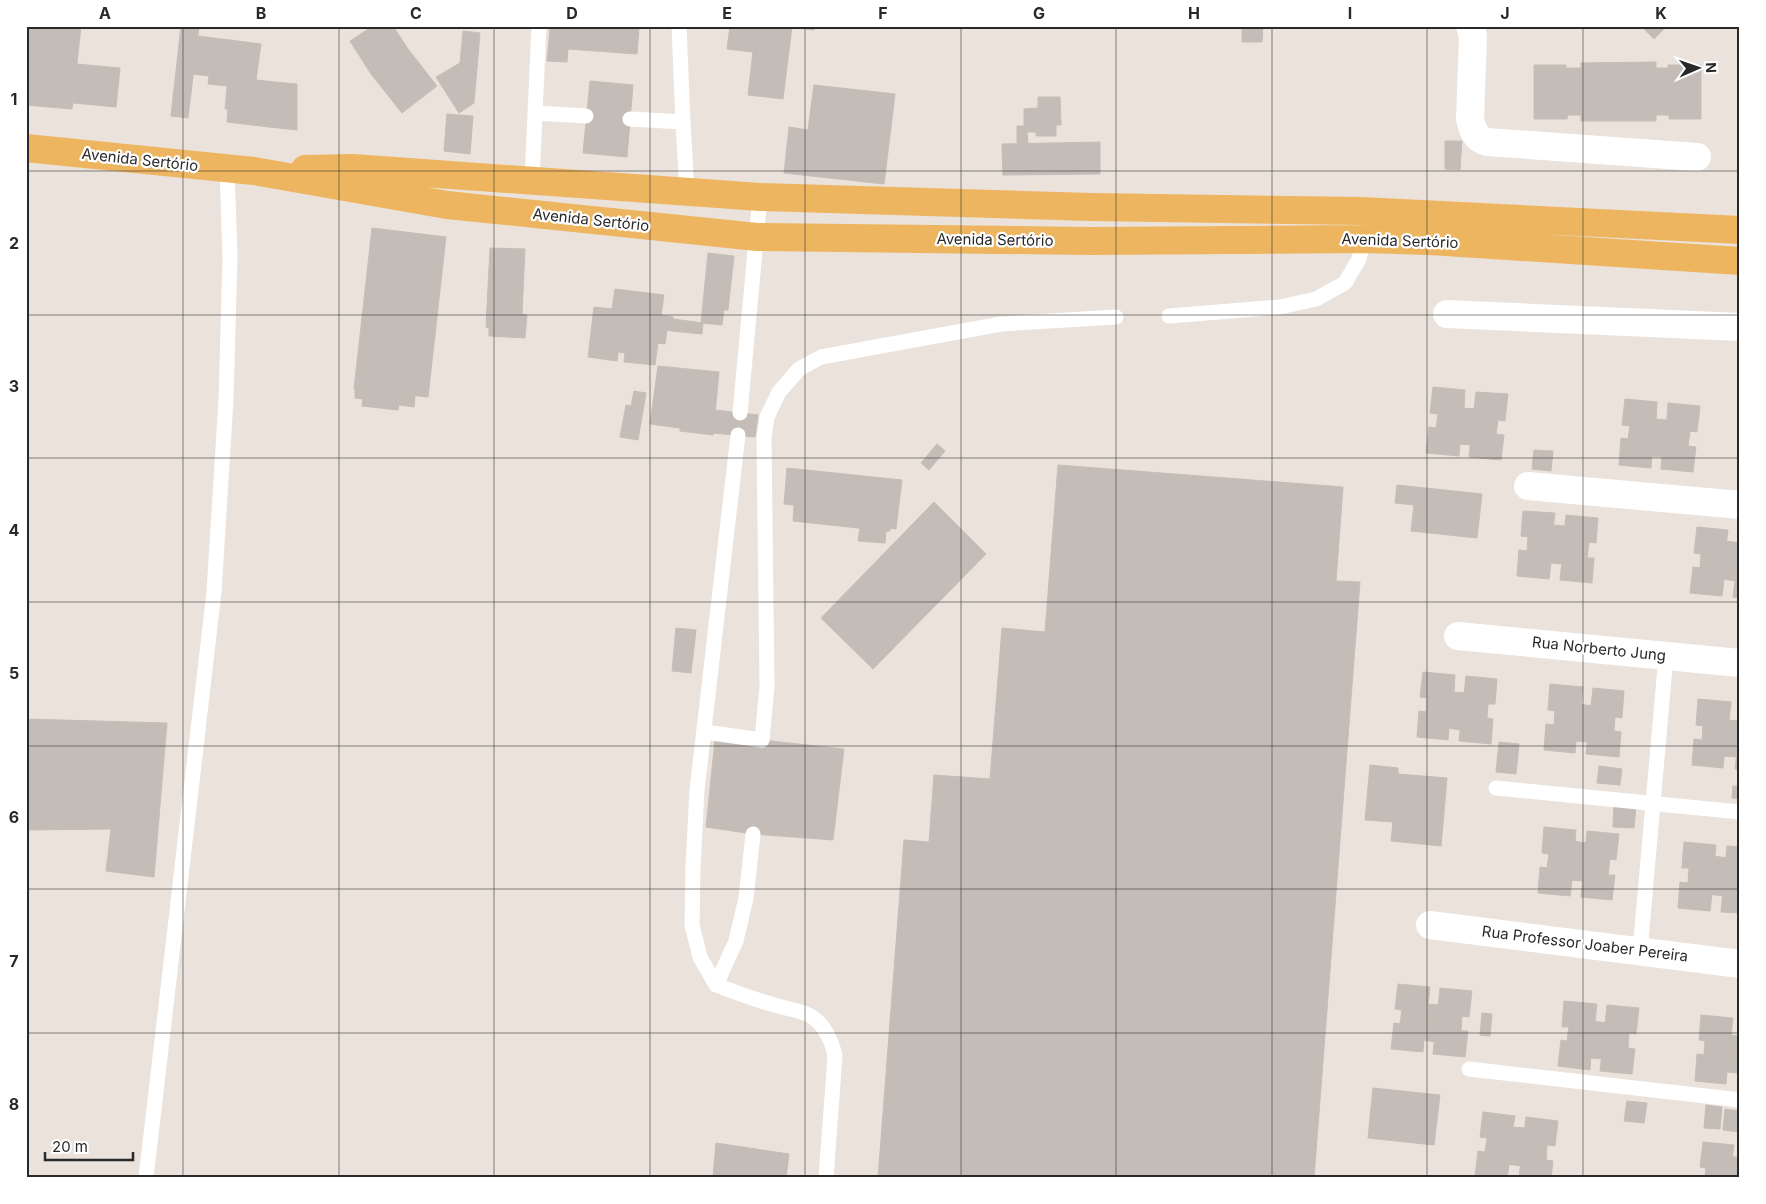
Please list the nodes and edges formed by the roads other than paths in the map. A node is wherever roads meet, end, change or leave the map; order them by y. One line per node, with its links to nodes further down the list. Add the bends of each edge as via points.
1 (540, 26): 4 (lane)
2 (679, 26): 7 (lane)
3 (1470, 26): 9 (street, via 1473,36 1470,120 1480,139)
4 (535, 113): 5 (lane); 12 (lane)
5 (586, 116)
6 (630, 119): 7 (lane)
7 (683, 122): 13 (lane)
8 (26, 148): 10 (main road, Avenida Sertório)
9 (1697, 157)
10 (227, 168): 11 (main road, Avenida Sertório); 42 (lane, via 230,257 226,400 214,592)
11 (254, 171): 12 (main road, Avenida Sertório, via 353,168); 17 (main road, Avenida Sertório, via 447,205)
12 (532, 180): 13 (main road, Avenida Sertório)
13 (687, 192): 14 (main road, Avenida Sertório)
14 (760, 197): 15 (main road, Avenida Sertório); 17 (lane)
15 (1362, 211): 16 (main road, Avenida Sertório); 18 (lane)
16 (1740, 230)
17 (757, 238): 18 (main road, Avenida Sertório); 24 (lane)
18 (1364, 239): 19 (main road, Avenida Sertório); 21 (lane, via 1359,259 1345,284 1316,299 1280,307)
19 (1740, 261)
20 (1447, 314): 23 (street)
21 (1169, 316)
22 (1116, 317): 31 (lane, via 1001,324 821,357 799,369 779,392 767,416 764,438 767,686 762,740)
23 (1740, 327)
24 (740, 413)
25 (738, 435): 31 (lane)
26 (1528, 486): 27 (street)
27 (1740, 505)
28 (1458, 636): 29 (street, Rua Norberto Jung)
29 (1666, 656): 30 (street, Rua Norberto Jung); 33 (lane)
30 (1740, 663)
31 (705, 732): 39 (lane, via 697,790 692,925 700,957)
32 (1496, 788): 33 (lane)
33 (1654, 803): 34 (lane); 37 (lane)
34 (1740, 812)
35 (753, 834): 39 (lane, via 746,898 736,941)
36 (1430, 925): 37 (street, Rua Professor Joaber Pereira)
37 (1640, 951): 38 (street, Rua Professor Joaber Pereira)
38 (1740, 964)
39 (716, 985): 43 (lane, via 809,1015 828,1034 835,1056)
40 (1469, 1069): 41 (lane)
41 (1740, 1100)
42 (146, 1178)
43 (826, 1178)

